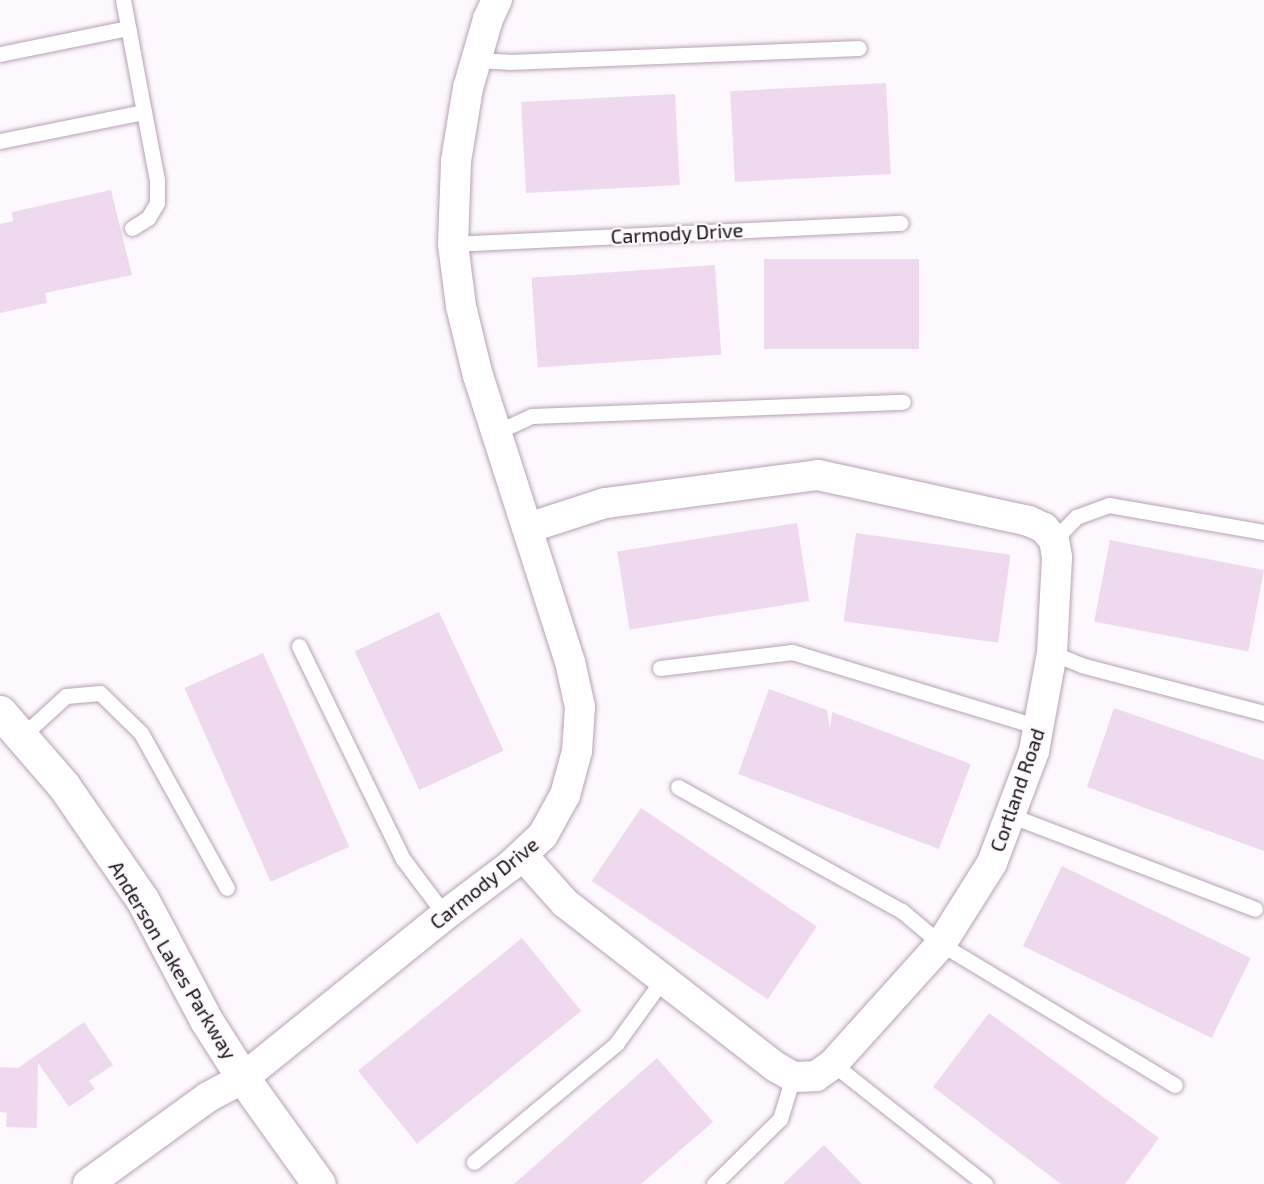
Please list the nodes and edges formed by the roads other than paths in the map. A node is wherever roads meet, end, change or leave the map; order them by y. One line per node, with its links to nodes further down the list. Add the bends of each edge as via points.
1 (123, 0): 3 (lane)
2 (497, 0): 6 (street, Carmody Drive)
3 (128, 28): 5 (lane); 7 (lane)
4 (859, 48): 6 (lane, via 509,62)
5 (0, 54)
6 (476, 60): 11 (street, Carmody Drive, via 456,161)
7 (144, 112): 8 (lane); 10 (lane, via 157,180 157,203 148,218)
8 (0, 141)
9 (901, 223): 11 (lane, Carmody Drive)
10 (132, 228)
11 (453, 244): 13 (street, Carmody Drive, via 461,306)
12 (903, 402): 13 (lane, via 532,416)
13 (497, 432): 14 (street, Carmody Drive)
14 (528, 528): 16 (street, via 605,503 818,476 1029,521 1044,528); 26 (street, Carmody Drive, via 580,707 577,751 565,795 543,835)
15 (1264, 532): 16 (lane, via 1109,505 1076,517)
16 (1054, 540): 18 (street, Cortland Road)
17 (299, 646): 29 (lane, via 403,859)
18 (1052, 653): 21 (lane, via 1081,665); 22 (street, Cortland Road)
19 (660, 668): 22 (lane, via 792,651)
20 (0, 712): 23 (street, Anderson Lakes Parkway)
21 (1264, 713)
22 (1039, 727): 25 (street, Cortland Road)
23 (22, 736): 27 (lane, via 66,696 100,693 141,733); 34 (street, Anderson Lakes Parkway, via 64,786 142,899 175,965)
24 (678, 787): 30 (lane, via 902,911)
25 (1012, 816): 28 (lane); 30 (street, Cortland Road, via 992,863)
26 (523, 856): 29 (street, Carmody Drive); 31 (street, via 565,903)
27 (226, 888)
28 (1255, 909)
29 (445, 915): 34 (street, Carmody Drive)
30 (941, 944): 32 (street, Cortland Road); 35 (lane)
31 (663, 979): 33 (street); 36 (lane, via 616,1044)
32 (833, 1064): 33 (street, Cortland Road, via 816,1076); 37 (lane)
33 (793, 1077): 40 (lane, via 780,1119)
34 (243, 1078): 38 (street, Carmody Drive, via 208,1097); 39 (street, Anderson Lakes Parkway)
35 (1175, 1085)
36 (474, 1162)
37 (978, 1182)
38 (88, 1184)
39 (319, 1184)
40 (714, 1184)

